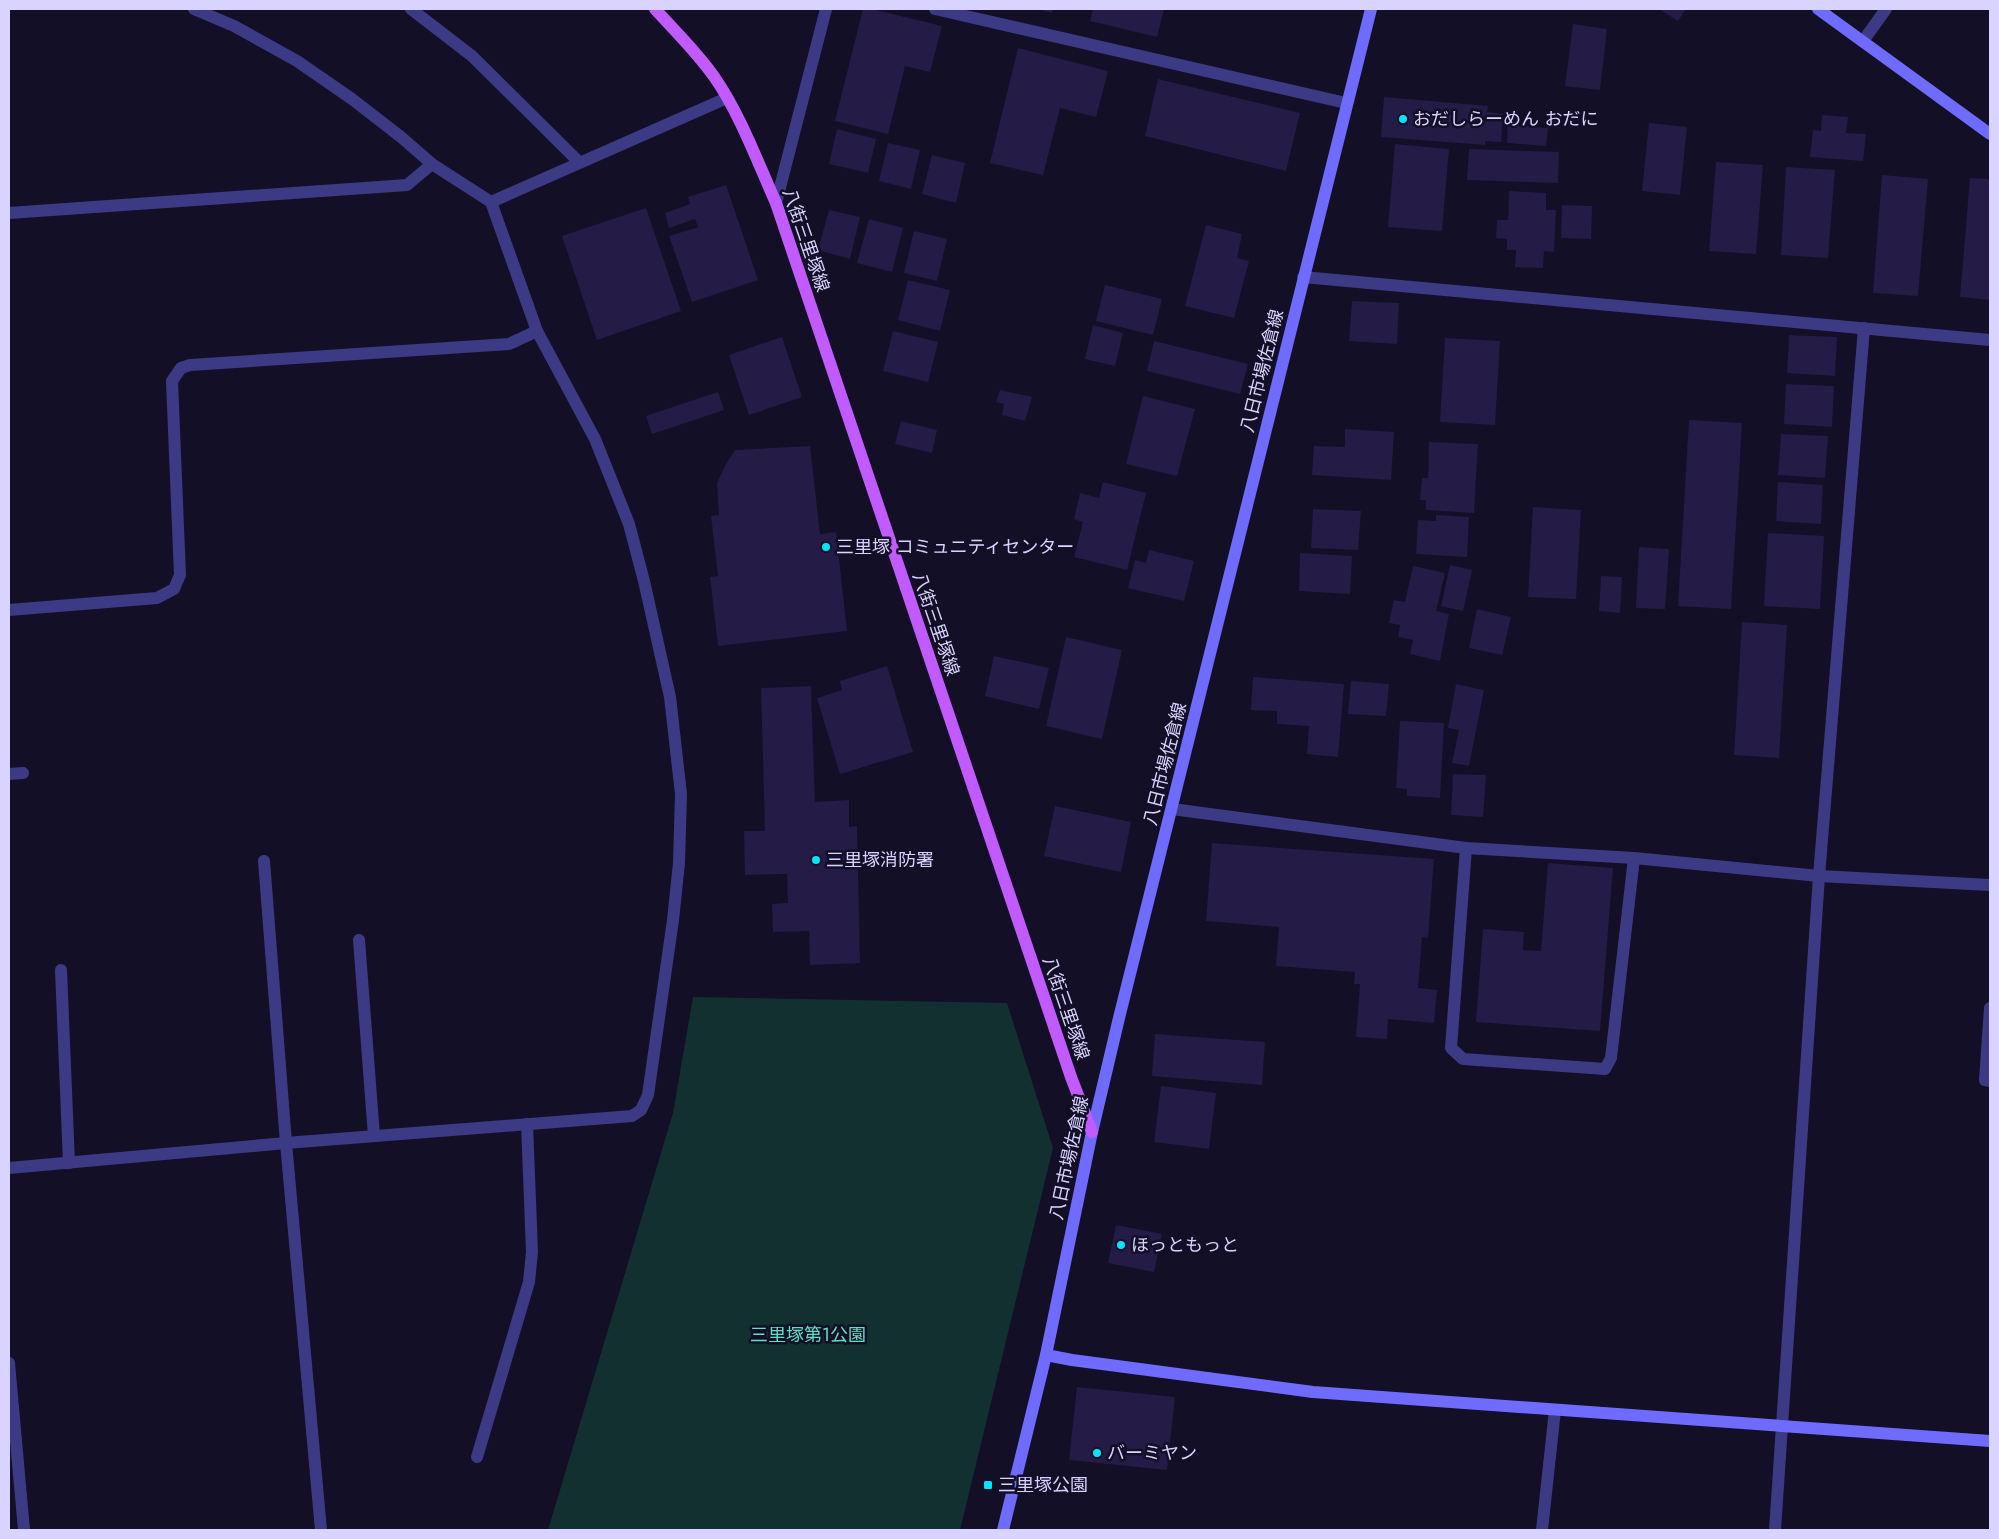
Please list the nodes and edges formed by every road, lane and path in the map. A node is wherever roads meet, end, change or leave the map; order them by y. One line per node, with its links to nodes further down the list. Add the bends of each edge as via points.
1 (194, 9): 14 (street, via 234,26 297,61 352,99)
2 (411, 9): 13 (street, via 472,56)
3 (654, 9): 10 (main road, 八街三里塚線, via 703,63)
4 (826, 9): 16 (street)
5 (935, 9): 11 (street)
6 (1371, 9): 11 (main road, 八日市場佐倉線)
7 (1818, 9): 9 (main road)
8 (1886, 9): 9 (street)
9 (1863, 41): 12 (main road)
10 (727, 98): 13 (street); 16 (main road, 八街三里塚線)
11 (1346, 103): 18 (main road, 八日市場佐倉線)
12 (1990, 134)
13 (579, 162): 15 (street)
14 (432, 164): 15 (street); 17 (street, via 406,185)
15 (491, 202): 20 (street)
16 (776, 202): 36 (main road, 八街三里塚線)
17 (9, 212)
18 (1303, 277): 19 (street); 25 (main road, 八日市場佐倉線)
19 (1864, 328): 21 (street); 29 (street)
20 (537, 331): 22 (street, via 509,344 180,368 172,381 180,575 174,589 157,598); 35 (street, via 595,439 629,524 670,697 681,794 675,901 648,1095 641,1110 632,1116)
21 (1990, 340)
22 (9, 610)
23 (23, 772): 24 (street)
24 (9, 774)
25 (1172, 809): 26 (street); 36 (main road, 八日市場佐倉線)
26 (1466, 848): 27 (street); 27 (street, via 1451,1048 1463,1059 1604,1069 1611,1058)
27 (1634, 858): 29 (street)
28 (264, 861): 38 (street)
29 (1819, 876): 30 (street); 44 (street)
30 (1990, 885)
31 (359, 940): 37 (street)
32 (61, 970): 39 (street)
33 (1990, 1008): 34 (street, via 1986,1080)
34 (1990, 1081)
35 (527, 1124): 37 (street); 46 (street, via 532,1252 529,1282)
36 (1092, 1132): 41 (main road, 八日市場佐倉線)
37 (374, 1136): 38 (street)
38 (286, 1143): 39 (street); 48 (street)
39 (69, 1163): 40 (street)
40 (9, 1168)
41 (1046, 1355): 43 (main road, via 1313,1392); 49 (main road, 八日市場佐倉線)
42 (9, 1363): 47 (street)
43 (1555, 1410): 44 (main road); 50 (street)
44 (1782, 1426): 45 (main road); 51 (street)
45 (1990, 1441)
46 (477, 1457)
47 (24, 1530)
48 (321, 1530)
49 (1003, 1530)
50 (1542, 1530)
51 (1775, 1530)

